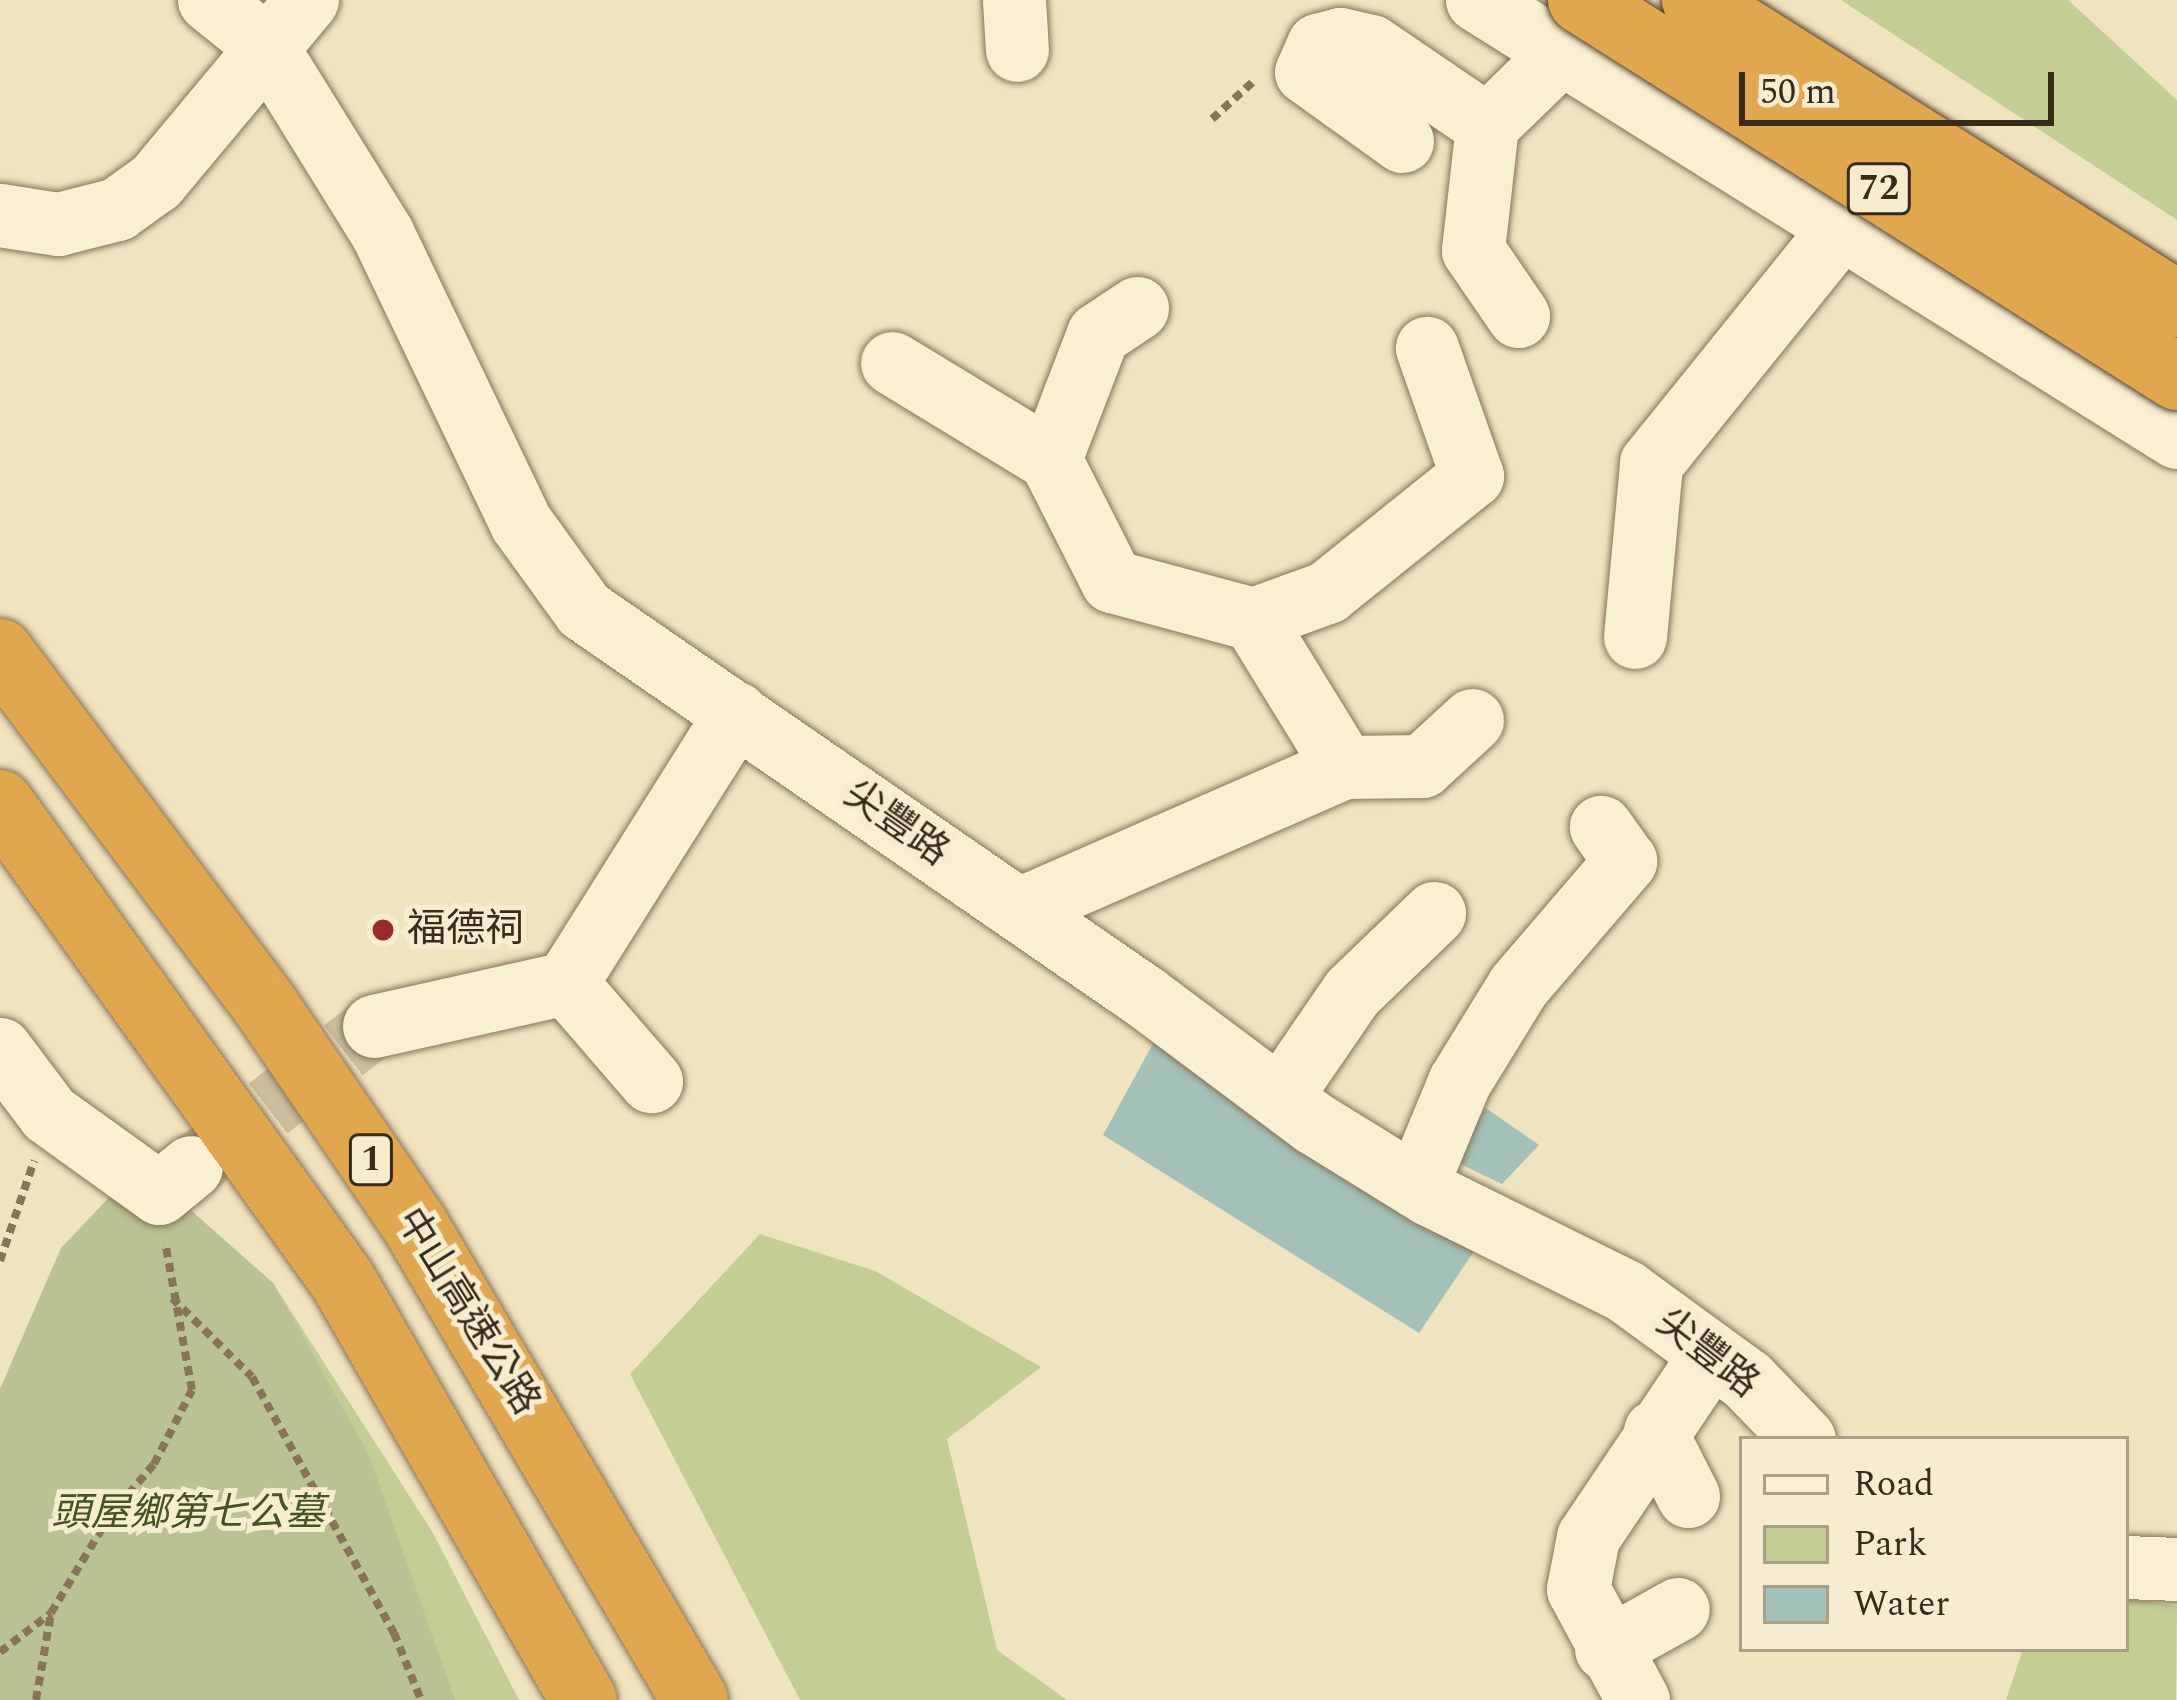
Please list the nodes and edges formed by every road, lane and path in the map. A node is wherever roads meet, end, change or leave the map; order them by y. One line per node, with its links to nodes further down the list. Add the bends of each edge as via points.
1 (208, 0): 6 (street, 尖豐路)
2 (307, 0): 6 (street)
3 (1477, 0): 5 (street)
4 (1695, 0): 11 (highway, 72, bridge)
5 (1570, 27): 7 (street); 10 (street); 16 (highway, 72, bridge)
6 (266, 46): 9 (street, via 156,181 117,209 58,224); 22 (street, 尖豐路, via 383,235 521,523 584,610)
7 (1487, 125): 8 (street, via 1371,46 1340,39 1318,45 1306,72); 13 (street, via 1473,250)
8 (1402, 141)
9 (0, 214)
10 (1838, 230): 17 (street); 20 (street, via 1651,463)
11 (2177, 304)
12 (1137, 308): 18 (street, via 1098,334)
13 (1519, 316)
14 (1427, 348): 19 (street, via 1472,476 1327,592)
15 (892, 363): 18 (street)
16 (2177, 377)
17 (2177, 437)
18 (1050, 459): 19 (street, via 1112,581)
19 (1253, 619): 24 (street)
20 (1635, 638)
21 (0, 652): 52 (highway, 中山高速公路 / 1, via 267,1008 415,1225)
22 (736, 713): 27 (street, 尖豐路); 29 (street)
23 (1472, 720): 24 (street, via 1422,766)
24 (1344, 767): 27 (street)
25 (0, 803): 51 (highway, 1, via 343,1281)
26 (1600, 827): 36 (street, via 1625,861 1518,986 1459,1082)
27 (1019, 909): 33 (street, 尖豐路)
28 (1434, 913): 33 (street, via 1352,992)
29 (566, 983): 30 (street); 32 (street)
30 (374, 1026)
31 (0, 1048): 34 (street)
32 (651, 1081)
33 (1280, 1097): 36 (street, 尖豐路)
34 (49, 1114): 35 (street); 37 (path)
35 (175, 1180): 38 (path)
36 (1416, 1186): 39 (street, 尖豐路, via 1625,1291)
37 (0, 1261)
38 (172, 1298): 46 (path, via 192,1390 154,1464 109,1517); 50 (path, via 252,1377 394,1633)
39 (1711, 1354): 40 (street); 41 (street, 尖豐路)
40 (1655, 1431): 42 (street); 48 (street, via 1588,1537 1578,1589)
41 (1801, 1436)
42 (1688, 1496)
43 (2129, 1567): 44 (street)
44 (2177, 1569)
45 (1678, 1609): 48 (street)
46 (51, 1613): 47 (path); 49 (path)
47 (0, 1652)
48 (1622, 1674)
49 (36, 1700)
50 (421, 1700)
51 (584, 1700)
52 (694, 1700)

